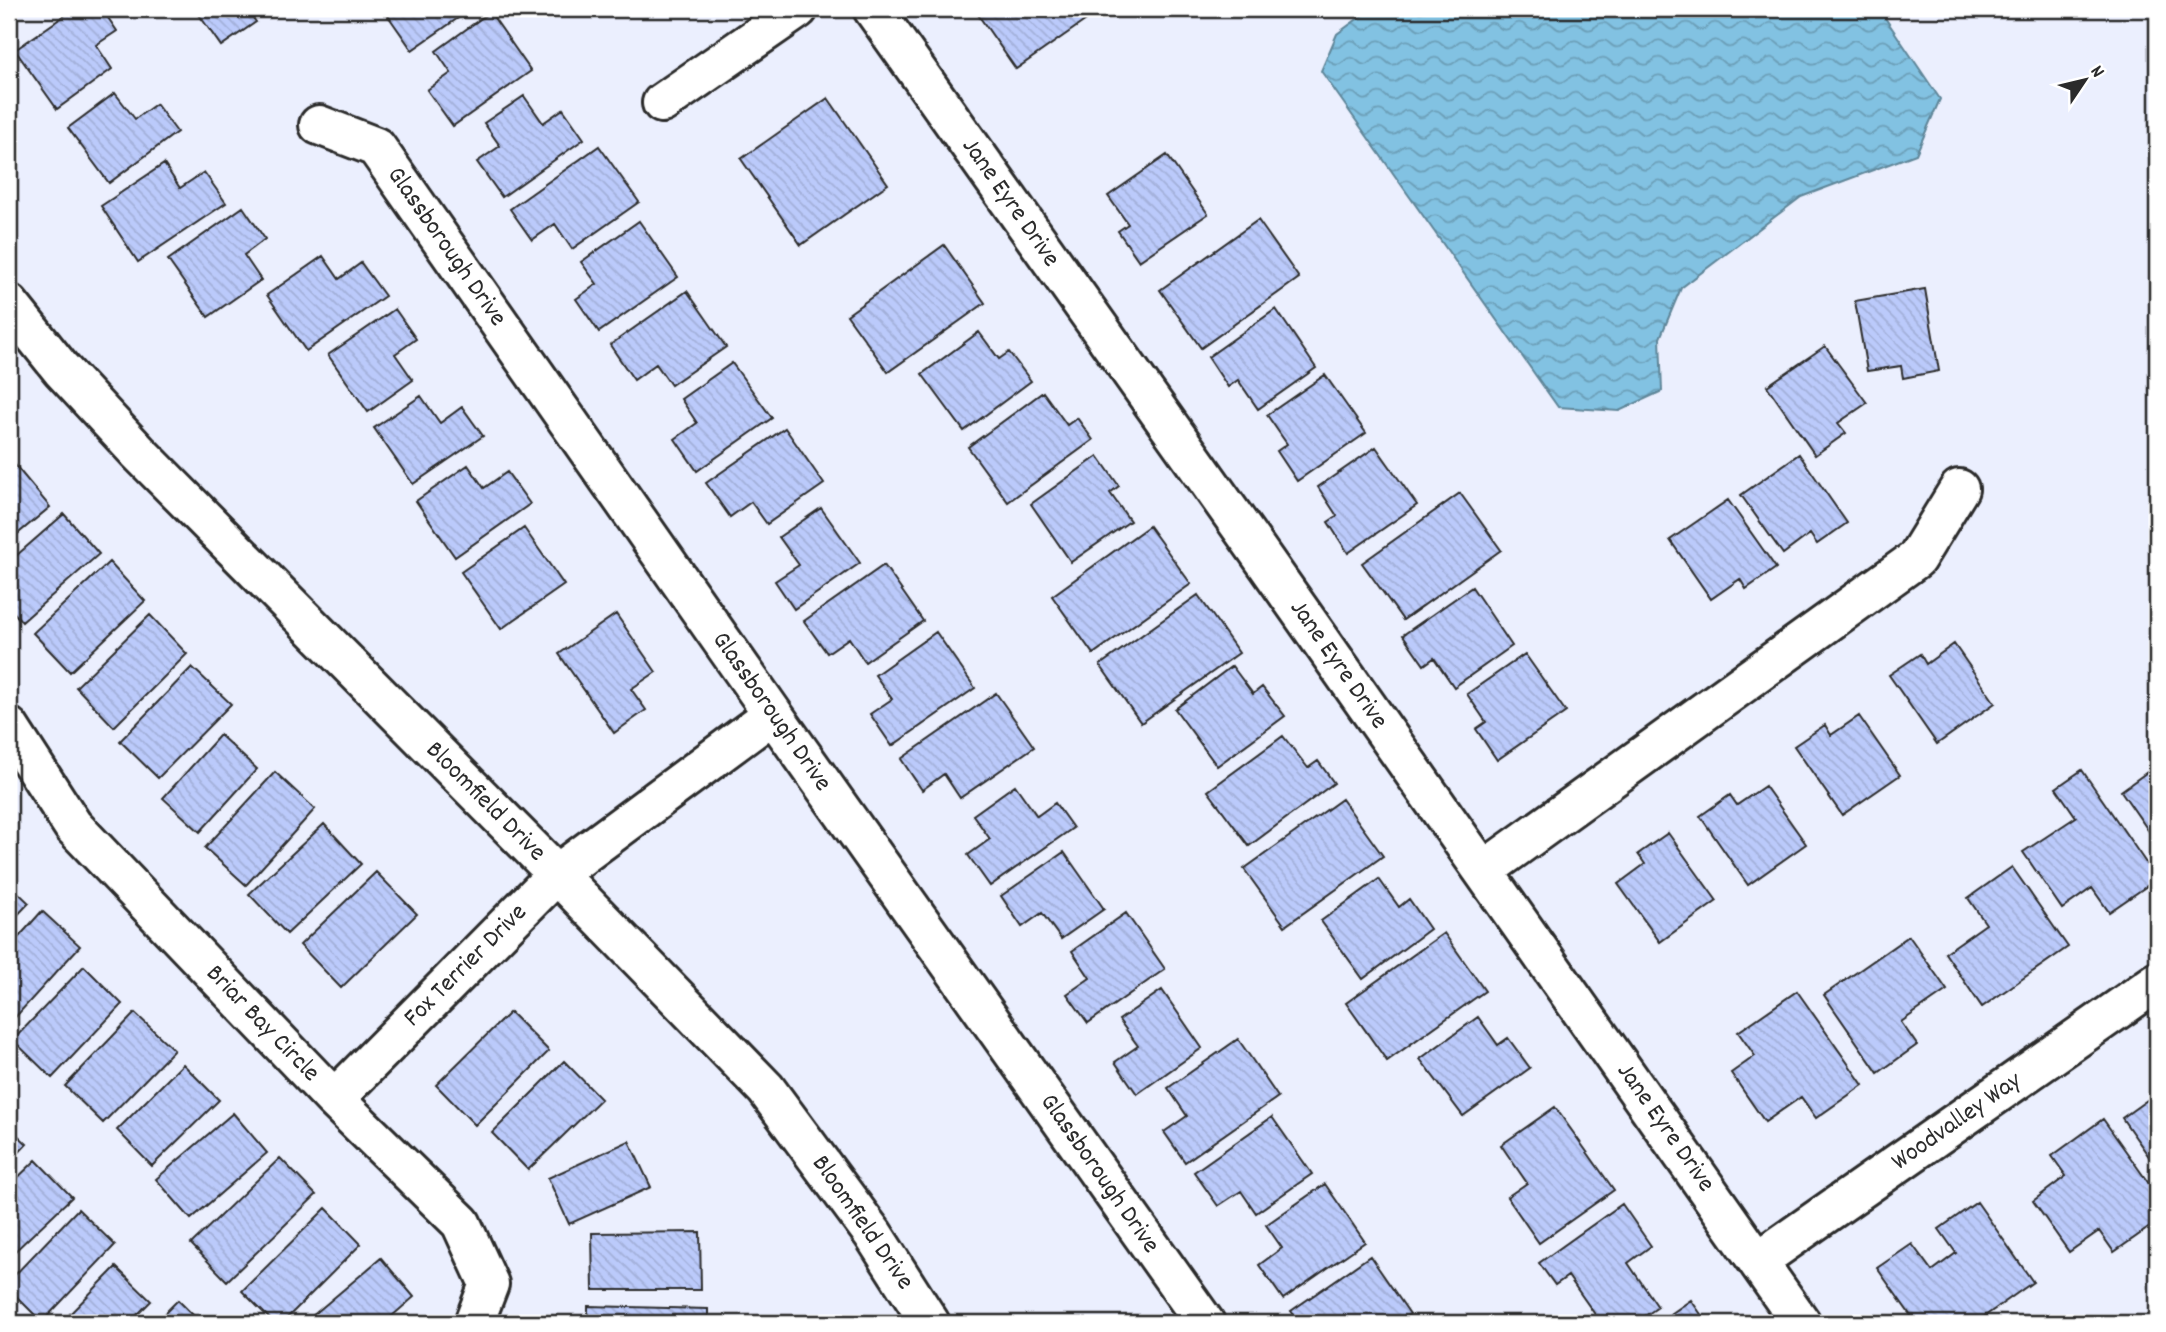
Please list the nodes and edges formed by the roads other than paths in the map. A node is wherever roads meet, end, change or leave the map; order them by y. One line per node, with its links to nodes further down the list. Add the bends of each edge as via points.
1 (798, 9): 3 (street)
2 (873, 9): 9 (street, Jane Eyre Drive)
3 (662, 103)
4 (319, 125): 7 (street, Glassborough Drive, via 376,148)
5 (9, 304): 10 (street, Bloomfield Drive, via 61,369 138,452)
6 (1959, 489): 9 (street, via 1916,559)
7 (773, 714): 10 (street, Fox Terrier Drive); 16 (street, Glassborough Drive)
8 (9, 727): 12 (street, Briar Bay Circle, via 73,826)
9 (1483, 871): 13 (street, Jane Eyre Drive)
10 (556, 874): 12 (street, Fox Terrier Drive); 15 (street, Bloomfield Drive, via 765,1089 873,1234)
11 (2157, 982): 13 (street, Woodvalley Way)
12 (334, 1099): 14 (street, Briar Bay Circle, via 461,1223 489,1284)
13 (1758, 1261): 17 (street, Jane Eyre Drive)
14 (474, 1323)
15 (930, 1323)
16 (1205, 1323)
17 (1801, 1323)

